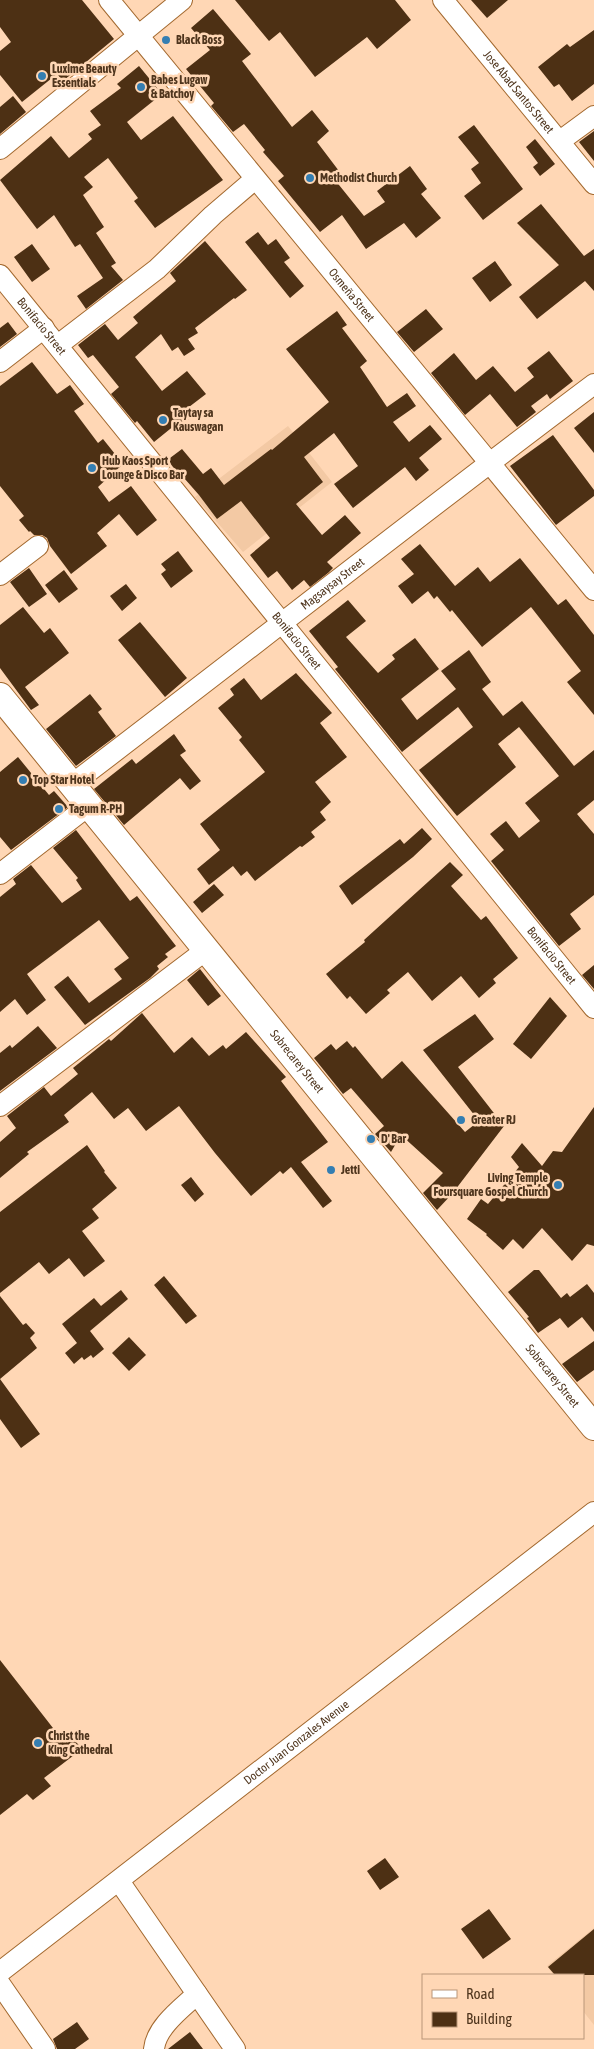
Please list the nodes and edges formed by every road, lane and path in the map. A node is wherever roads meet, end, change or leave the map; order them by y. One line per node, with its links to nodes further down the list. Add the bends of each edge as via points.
1 (109, 0): 4 (street, Osmeña Street)
2 (182, 0): 4 (street)
3 (443, 0): 6 (street, Jose Abad Santos Street)
4 (138, 36): 7 (street); 8 (street, Osmeña Street)
5 (594, 116): 6 (street)
6 (560, 141): 9 (street, Jose Abad Santos Street)
7 (0, 149)
8 (255, 179): 12 (street, via 157,269); 15 (street, Osmeña Street)
9 (594, 184)
10 (0, 275): 11 (street, Bonifacio Street)
11 (44, 328): 12 (street, Bonifacio Street); 13 (street)
12 (58, 345): 19 (street, Bonifacio Street)
13 (0, 362)
14 (594, 384): 15 (street, Magsaysay Street)
15 (489, 463): 18 (street, Osmeña Street); 19 (street, Magsaysay Street)
16 (38, 546): 17 (street)
17 (0, 575)
18 (594, 590)
19 (283, 624): 21 (street, Magsaysay Street); 25 (street, Bonifacio Street)
20 (0, 696): 21 (main road, Sobrecarey Street)
21 (71, 785): 22 (main road, Sobrecarey Street)
22 (88, 806): 23 (street); 24 (main road, Sobrecarey Street)
23 (0, 874)
24 (206, 950): 26 (street); 27 (main road, Sobrecarey Street)
25 (594, 1008)
26 (0, 1106)
27 (594, 1427)
28 (594, 1512): 29 (street, Doctor Juan Gonzales Avenue)
29 (119, 1880): 30 (street, Doctor Juan Gonzales Avenue); 32 (street)
30 (0, 1972)
31 (0, 1984): 33 (street)
32 (197, 1994): 34 (street, via 162,2030); 35 (street)
33 (45, 2049)
34 (154, 2049)
35 (235, 2049)

